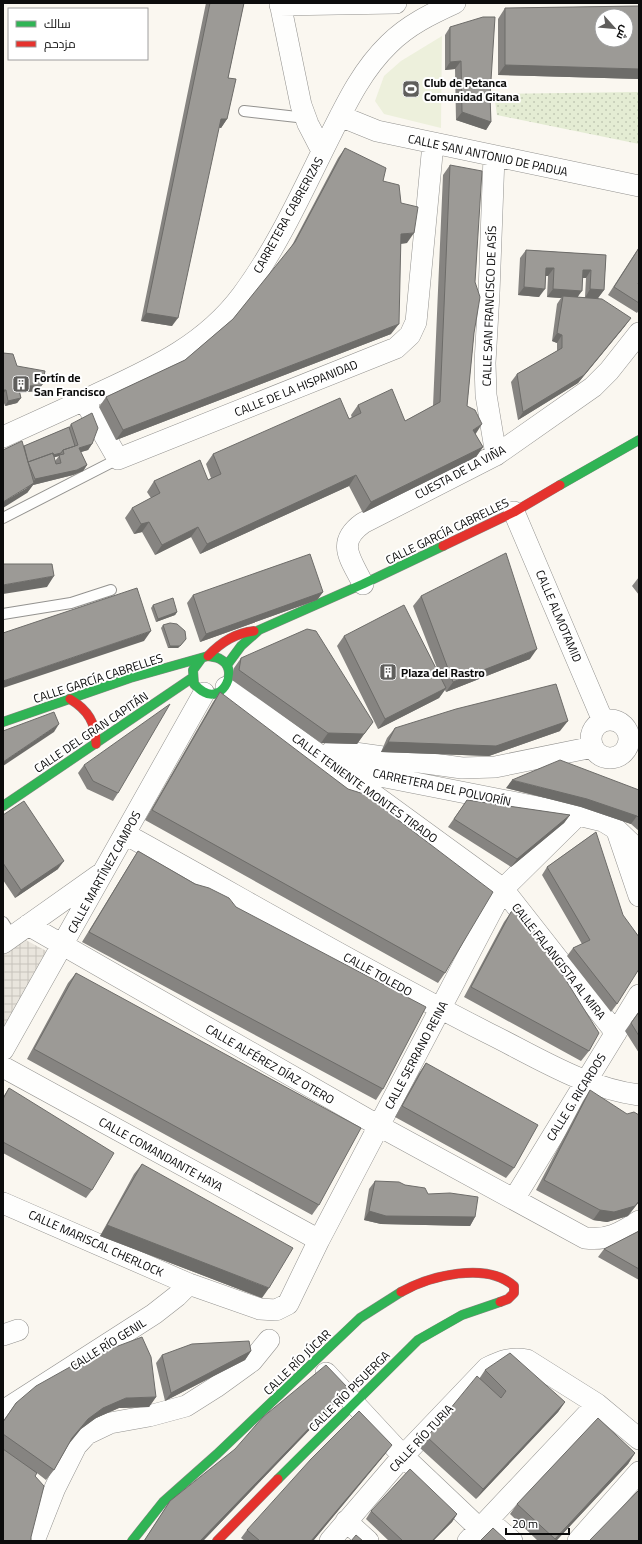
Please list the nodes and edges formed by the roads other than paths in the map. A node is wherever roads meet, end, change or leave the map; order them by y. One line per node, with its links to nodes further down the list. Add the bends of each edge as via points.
1 (396, 3): 3 (street)
2 (455, 3): 5 (street, CARRETERA CABRERIZAS, via 424,18 389,44 372,61 359,80)
3 (280, 4): 6 (street)
4 (244, 111): 6 (lane)
5 (340, 116): 7 (street, CALLE SAN ANTONIO DE PADUA, via 377,131); 8 (street, CARRETERA CABRERIZAS)
6 (306, 118): 8 (street)
7 (433, 144): 9 (street, CALLE SAN ANTONIO DE PADUA); 16 (street, CALLE DE LA HISPANIDAD, via 416,322 410,336 396,348)
8 (322, 151): 12 (street, CARRETERA CABRERIZAS, via 261,266 242,295 217,322 182,352 154,368)
9 (494, 156): 10 (street, CALLE SAN ANTONIO DE PADUA); 15 (street, CALLE SAN FRANCISCO DE ASÍS, via 485,363 486,395)
10 (639, 186)
11 (639, 333): 15 (street, CUESTA DE LA VIÑA, via 593,387)
12 (84, 400): 13 (street, CARRETERA CABRERIZAS); 16 (street)
13 (3, 438)
14 (639, 440): 17 (main road, CALLE GARCÍA CABRELLES)
15 (496, 455): 19 (street, CUESTA DE LA VIÑA, via 352,531 346,550)
16 (118, 459): 18 (lane, CALLE DE LA HISPANIDAD)
17 (514, 512): 19 (main road, CALLE GARCÍA CABRELLES); 28 (street, CALLE ALMOTAMID)
18 (3, 518)
19 (362, 584): 22 (main road, CALLE GARCÍA CABRELLES)
20 (111, 590): 21 (lane, via 71,603)
21 (3, 614)
22 (259, 630): 23 (main road, CALLE GARCÍA CABRELLES, via 244,631 230,636); 24 (main road, CALLE GARCÍA CABRELLES, via 241,646)
23 (205, 658): 24 (main road, via 216,657); 25 (main road, via 196,664 192,671); 27 (main road, CALLE GARCÍA CABRELLES, via 130,678)
24 (227, 665): 26 (main road, via 230,680)
25 (198, 686): 26 (main road, via 212,694); 31 (main road, CALLE DEL GRAN CAPITÁN); 38 (street, CALLE MARTÍNEZ CAMPOS)
26 (226, 687): 32 (street, CALLE TENIENTE MONTES TIRADO)
27 (70, 699): 29 (main road, CALLE GARCÍA CABRELLES); 31 (main road, via 89,712 97,733)
28 (603, 721): 30 (street, via 614,720); 33 (street, via 594,729)
29 (3, 722)
30 (633, 724): 34 (street, via 625,751)
31 (96, 744): 35 (main road, CALLE DEL GRAN CAPITÁN)
32 (309, 747): 33 (street, via 462,768 495,767); 36 (street, CARRETERA DEL POLVORÍN, via 353,767 385,777); 41 (street, CALLE TENIENTE MONTES TIRADO)
33 (593, 747): 34 (street, via 602,756)
34 (630, 757)
35 (3, 806)
36 (578, 815): 37 (street, CARRETERA DEL POLVORÍN, via 603,821); 41 (street, CALLE SERRANO REINA)
37 (616, 829): 39 (street, CARRETERA DEL POLVORÍN); 42 (street)
38 (125, 834): 40 (street, CALLE MARTÍNEZ CAMPOS); 46 (street, CALLE TOLEDO)
39 (639, 851)
40 (104, 871): 43 (street); 44 (street, CALLE MARTÍNEZ CAMPOS)
41 (503, 889): 46 (street, CALLE SERRANO REINA); 47 (street, CALLE FALANGISTA AL MIRA)
42 (639, 896)
43 (12, 932): 44 (street, CALLE ALFÉREZ DÍAZ OTERO)
44 (62, 946): 48 (street, CALLE MARTÍNEZ CAMPOS); 52 (street, CALLE ALFÉREZ DÍAZ OTERO)
45 (639, 995): 47 (street, CALLE G. RICARDOS)
46 (440, 1008): 50 (street, CALLE TOLEDO); 52 (street, CALLE SERRANO REINA)
47 (616, 1033): 50 (street, CALLE G. RICARDOS)
48 (3, 1050)
49 (3, 1066): 56 (street, CALLE COMANDANTE HAYA)
50 (586, 1082): 51 (street, CALLE TOLEDO, via 621,1093); 53 (street, CALLE G. RICARDOS)
51 (639, 1095)
52 (379, 1126): 53 (street, CALLE ALFÉREZ DÍAZ OTERO); 56 (street, CALLE SERRANO REINA)
53 (514, 1199): 55 (street, CALLE ALFÉREZ DÍAZ OTERO, via 585,1238 599,1240 620,1234)
54 (3, 1203): 57 (street, CALLE MARISCAL CHERLOCK)
55 (639, 1221)
56 (319, 1240): 59 (street, CALLE SERRANO REINA, via 288,1304)
57 (189, 1284): 59 (street, CALLE MARISCAL CHERLOCK, via 260,1308); 64 (street, CALLE RÍO GENIL, via 136,1326)
58 (514, 1286): 61 (main road, CALLE RÍO JÚCAR, via 498,1277 468,1273 431,1279 408,1287 360,1318); 62 (main road, CALLE RÍO PISUERGA, via 514,1293 508,1299 462,1315 418,1340)
59 (276, 1310)
60 (269, 1340): 71 (street, via 252,1360 186,1406 110,1423 87,1434 76,1446 55,1488)
61 (315, 1361): 62 (street); 72 (main road, CALLE RÍO JÚCAR, via 164,1502)
62 (353, 1404): 66 (street); 70 (main road, CALLE RÍO PISUERGA)
63 (597, 1404): 65 (street); 66 (street, CALLE RÍO TURIA, via 526,1360 514,1357 487,1368); 69 (street)
64 (3, 1411)
65 (639, 1439)
66 (403, 1456): 68 (street, CALLE RÍO TURIA); 69 (street)
67 (639, 1472): 76 (street)
68 (346, 1521): 73 (street, CALLE RÍO TURIA); 74 (street)
69 (479, 1530): 75 (street)
70 (220, 1540)
71 (34, 1541)
72 (132, 1541)
73 (330, 1541)
74 (368, 1541)
75 (512, 1541)
76 (578, 1541)

